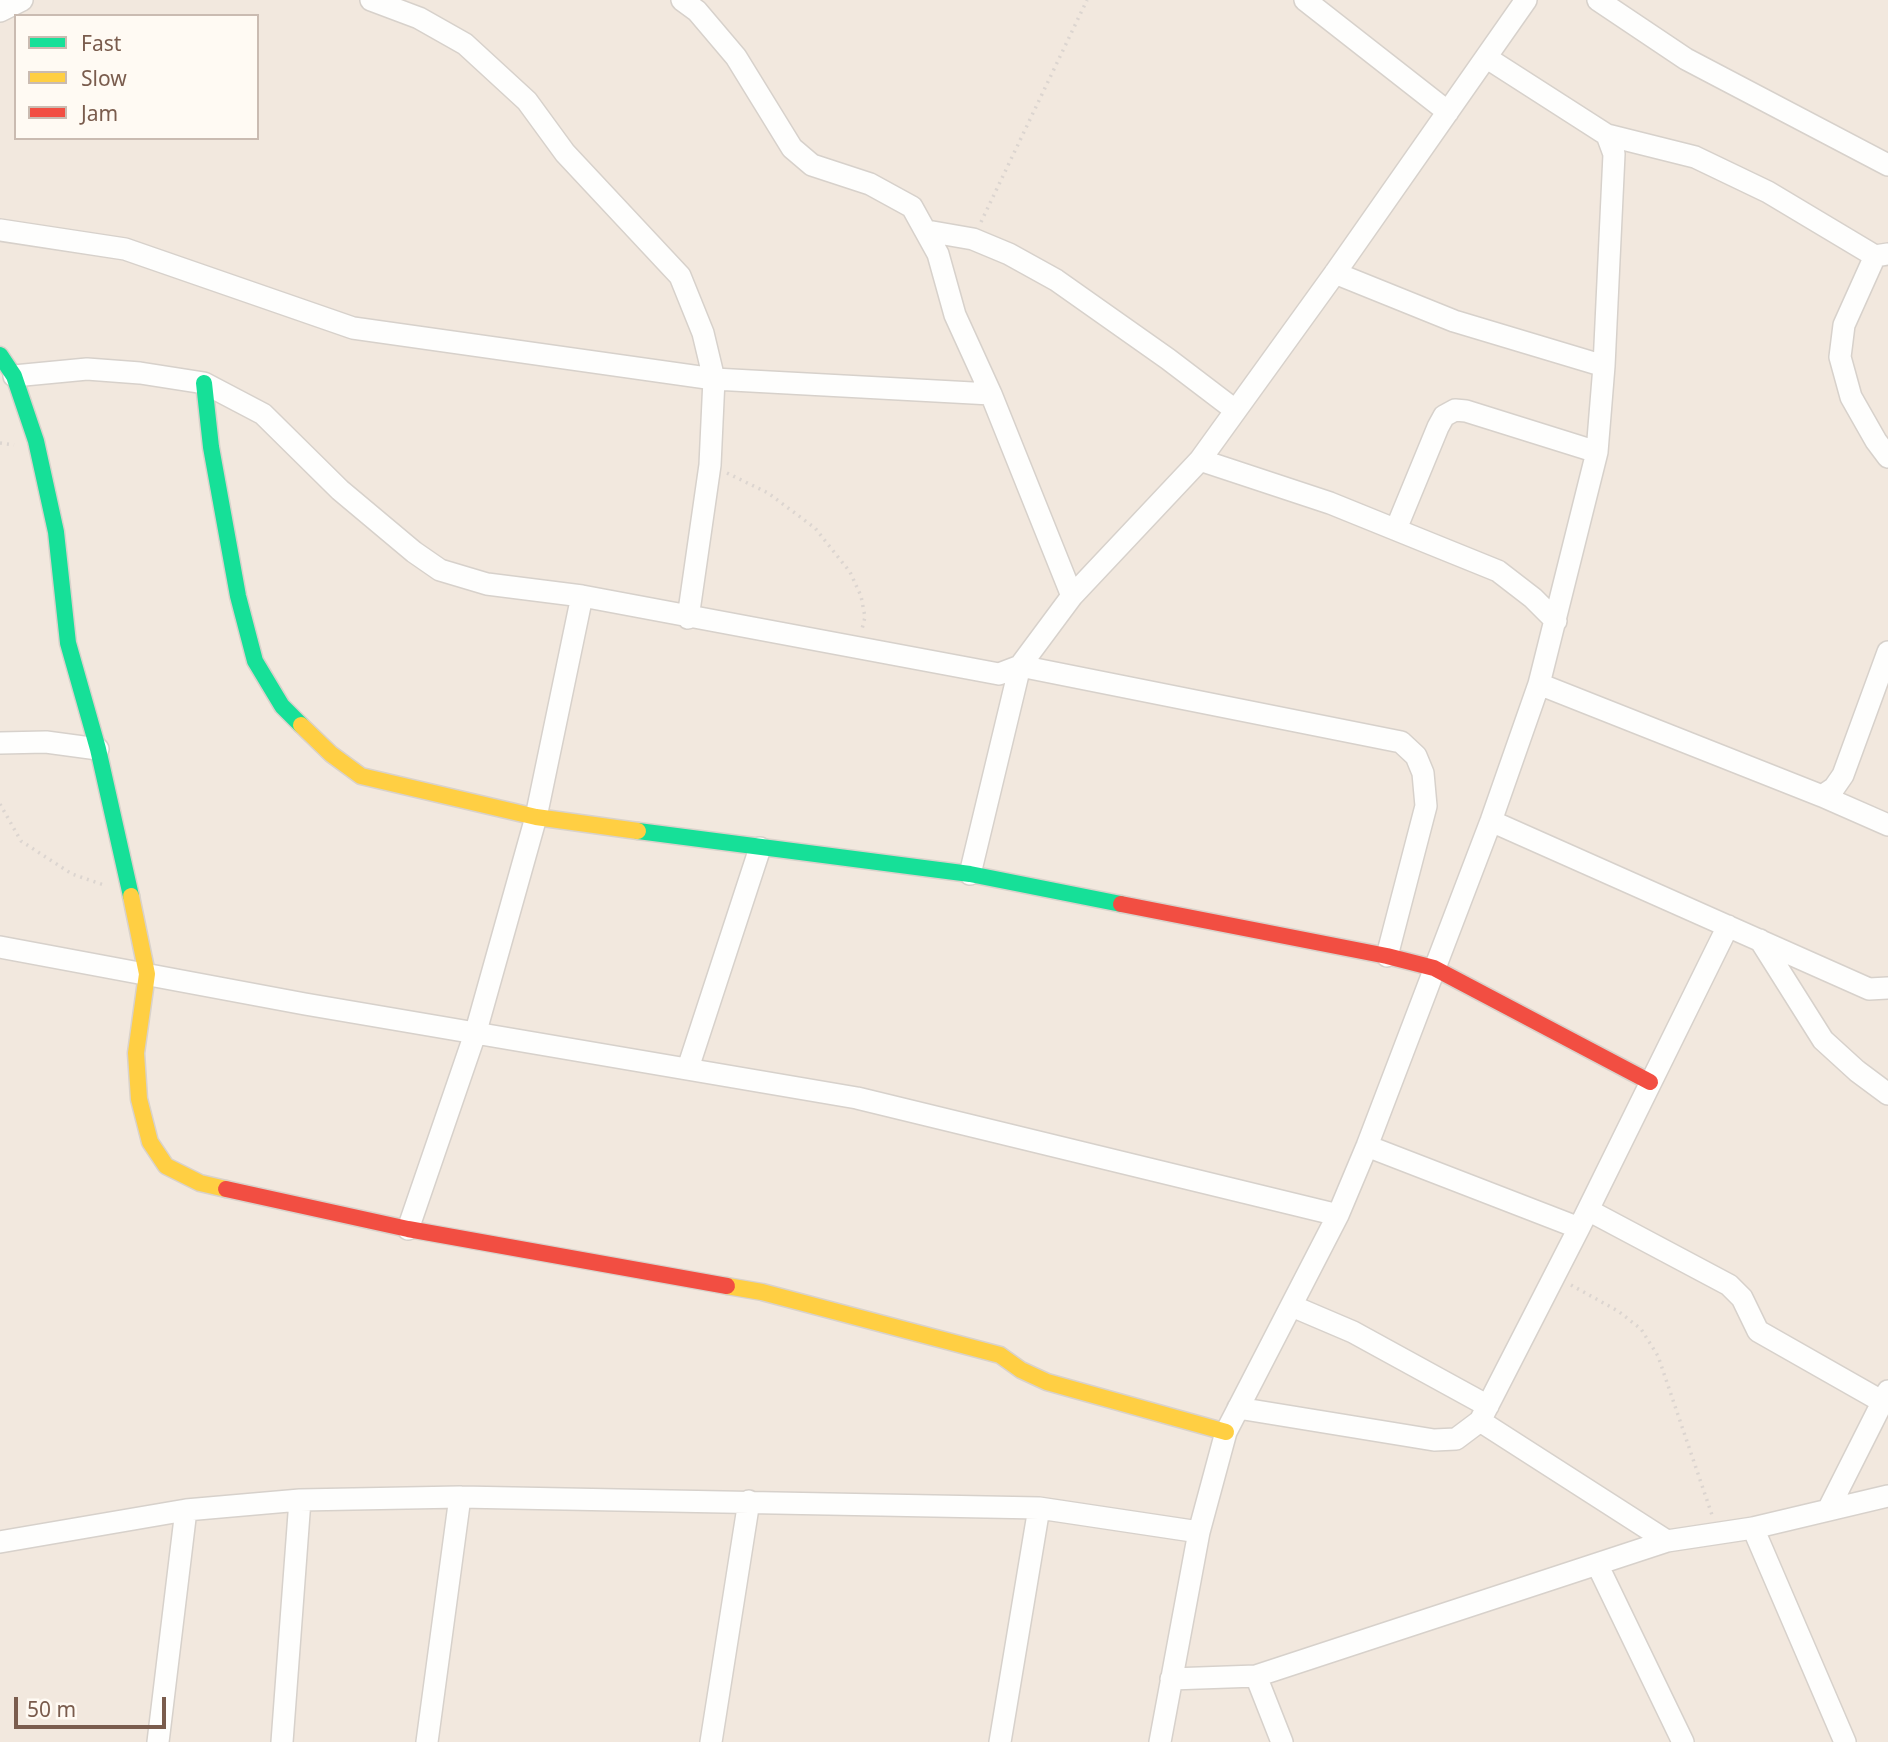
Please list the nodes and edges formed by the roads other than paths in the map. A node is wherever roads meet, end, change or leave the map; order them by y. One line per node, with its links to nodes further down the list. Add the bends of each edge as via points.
1 (3, 0): 8 (street)
2 (22, 0): 9 (street)
3 (370, 0): 21 (street, via 419,18 465,44 527,101 565,153 680,276 703,333)
4 (682, 0): 15 (street, via 736,57 792,148 812,165 870,184 912,207)
5 (1305, 0): 11 (street)
6 (1526, 0): 10 (street)
7 (1598, 0): 13 (street, via 1686,59)
8 (0, 5)
9 (0, 11)
10 (1487, 58): 11 (street); 12 (street)
11 (1448, 112): 17 (street)
12 (1606, 135): 16 (street, via 1695,157); 19 (street, via 1614,154)
13 (1888, 165)
14 (0, 230): 21 (street, via 125,249 353,328)
15 (927, 231): 23 (street, via 955,315); 24 (street, via 973,239 1056,280)
16 (1882, 255): 26 (street, via 1844,325 1840,357 1851,397)
17 (1335, 273): 19 (street, via 1454,321); 24 (street)
18 (0, 355): 20 (street)
19 (1604, 366): 25 (street)
20 (14, 376): 22 (street, via 87,369); 37 (street, via 36,441 56,532 68,643)
21 (714, 379): 23 (street); 31 (street, via 710,465)
22 (204, 383): 29 (street, via 263,414 340,490 440,570 487,584); 39 (street, via 238,596 256,661 282,706 361,776)
23 (991, 394): 30 (street)
24 (1234, 410): 27 (street)
25 (1597, 452): 28 (street, via 1455,410 1444,416 1438,427); 32 (street)
26 (1888, 457)
27 (1200, 460): 28 (street); 30 (street)
28 (1396, 529): 32 (street, via 1498,571)
29 (582, 596): 31 (street); 39 (street)
30 (1072, 596): 34 (street)
31 (688, 618): 34 (street, via 999,674)
32 (1556, 621): 35 (street)
33 (1888, 652): 38 (street, via 1843,775 1834,789)
34 (1020, 666): 43 (street); 47 (street, via 1401,742 1416,756 1423,773 1426,806)
35 (1539, 684): 38 (street); 40 (street)
36 (0, 743): 37 (street, via 46,742)
37 (98, 749): 49 (street)
38 (1822, 796): 41 (street)
39 (536, 817): 42 (street); 51 (street)
40 (1491, 821): 44 (street); 48 (street)
41 (1888, 825)
42 (760, 848): 43 (street); 52 (street)
43 (970, 874): 47 (street)
44 (1728, 926): 45 (street); 53 (street)
45 (1760, 940): 50 (street, via 1869,989); 54 (street, via 1823,1040)
46 (0, 947): 49 (street)
47 (1387, 957): 48 (street)
48 (1434, 968): 53 (street); 55 (street)
49 (147, 974): 51 (street); 58 (street, via 136,1053 139,1099 150,1142 166,1166 200,1183)
50 (1888, 988)
51 (476, 1031): 52 (street); 58 (street)
52 (688, 1068): 56 (street, via 857,1098)
53 (1650, 1082): 57 (street)
54 (1888, 1094)
55 (1367, 1146): 56 (street); 57 (street)
56 (1338, 1215): 59 (street)
57 (1584, 1219): 60 (street, via 1729,1284 1742,1298 1758,1331); 62 (street)
58 (408, 1229): 63 (street, via 762,1292 1000,1355 1047,1382)
59 (1292, 1306): 61 (street); 62 (street, via 1353,1332)
60 (1885, 1397): 69 (street)
61 (1238, 1408): 62 (street, via 1434,1440 1456,1438); 63 (street)
62 (1484, 1413): 73 (street)
63 (1226, 1432): 72 (street)
64 (1888, 1496): 69 (street)
65 (460, 1497): 66 (street); 67 (street); 80 (street)
66 (300, 1500): 70 (street); 79 (street)
67 (749, 1501): 68 (street); 81 (street)
68 (1039, 1508): 72 (street); 82 (street)
69 (1829, 1508): 71 (street)
70 (186, 1510): 74 (street); 78 (street)
71 (1753, 1528): 73 (street); 86 (street)
72 (1199, 1532): 77 (street)
73 (1667, 1541): 75 (street)
74 (0, 1542)
75 (1597, 1564): 76 (street); 85 (street)
76 (1256, 1675): 77 (street); 84 (street)
77 (1171, 1679): 83 (street)
78 (158, 1742)
79 (282, 1742)
80 (427, 1742)
81 (711, 1742)
82 (1000, 1742)
83 (1160, 1742)
84 (1282, 1742)
85 (1684, 1742)
86 (1845, 1742)

